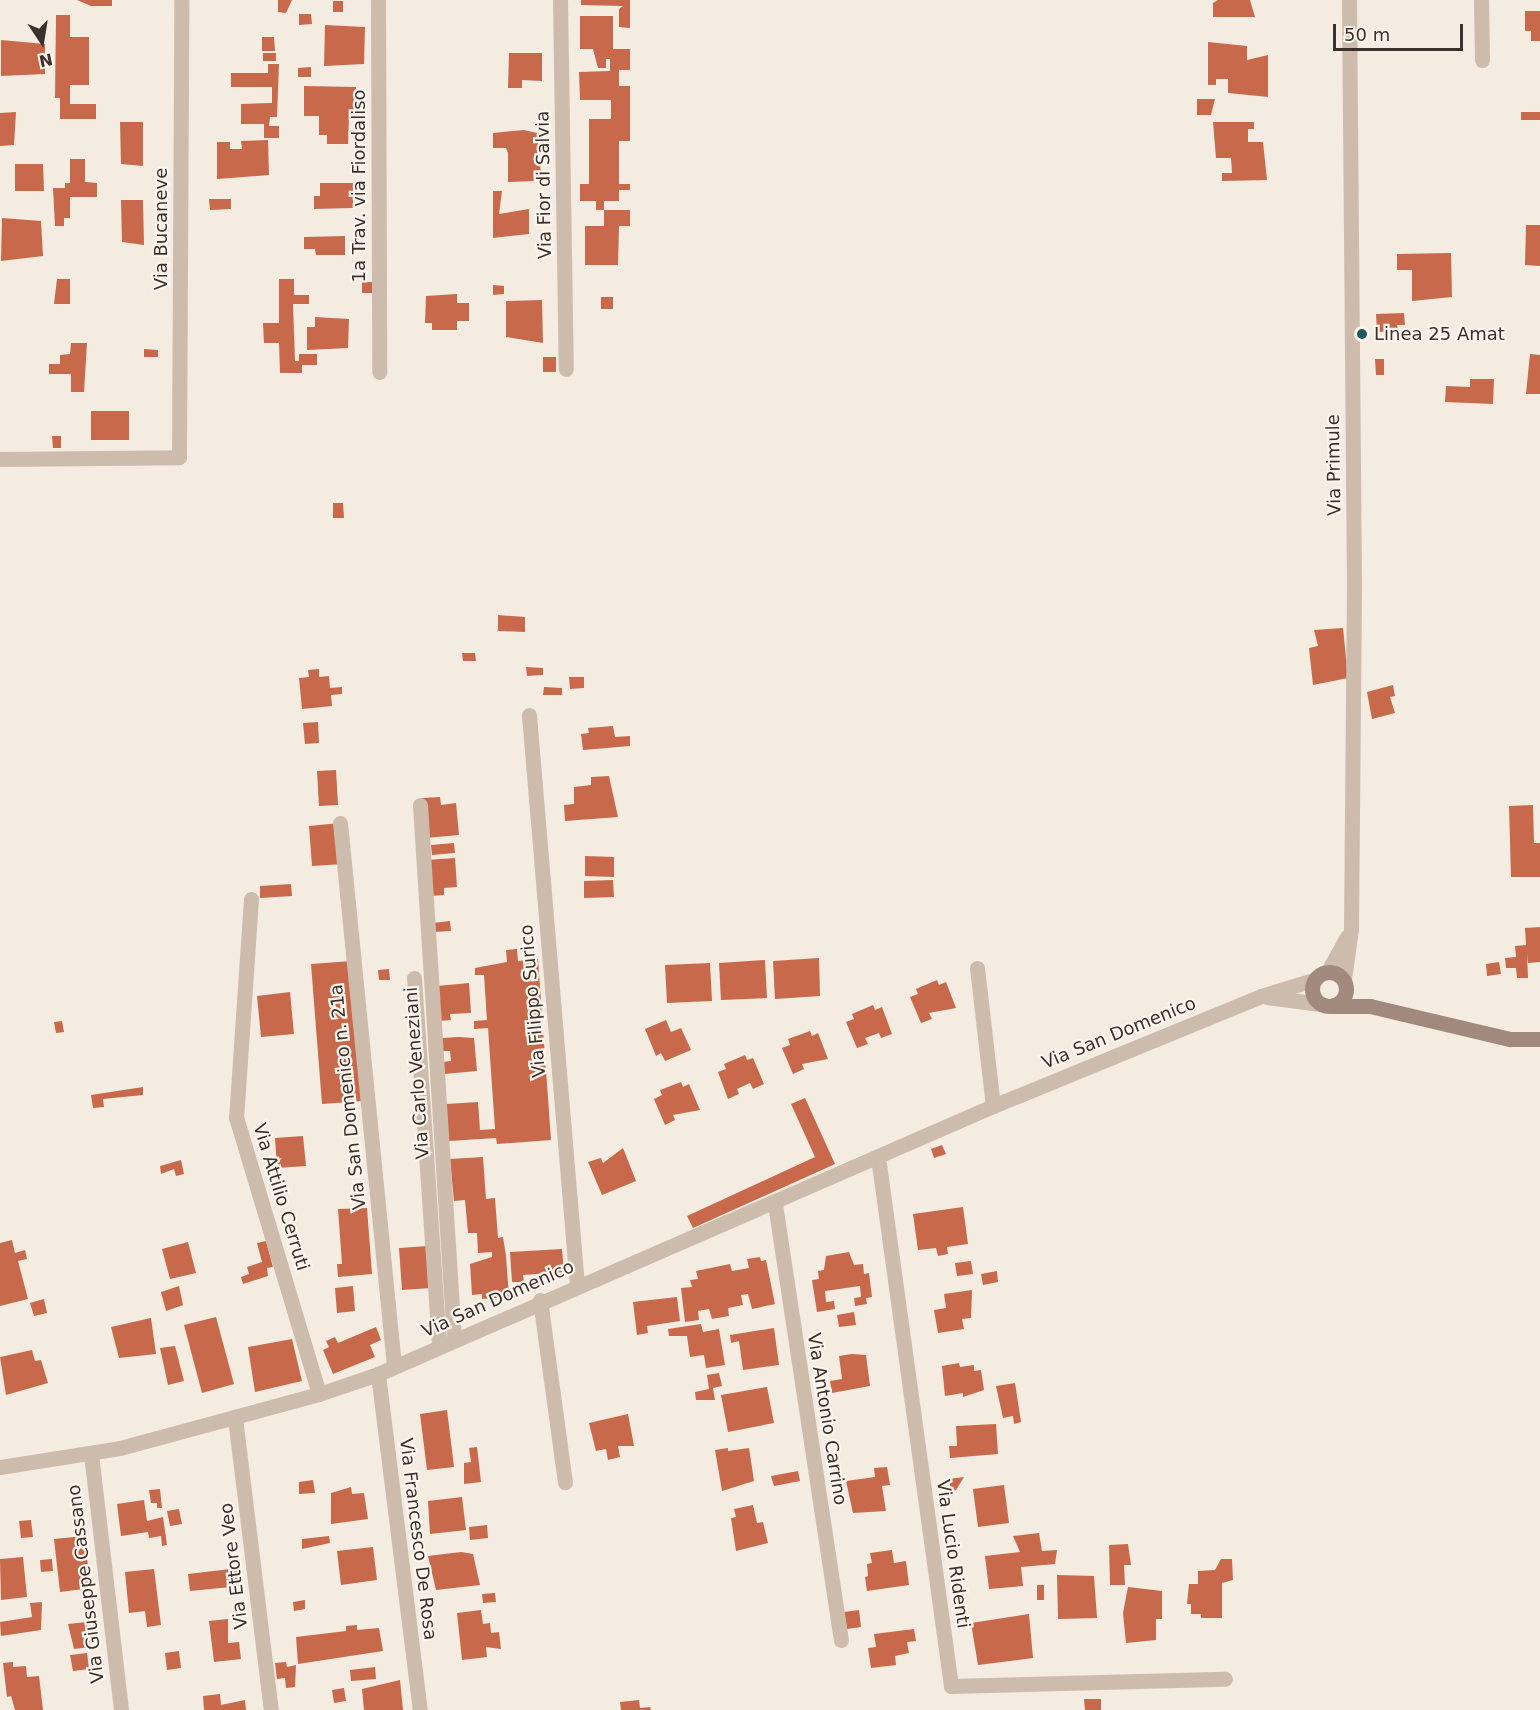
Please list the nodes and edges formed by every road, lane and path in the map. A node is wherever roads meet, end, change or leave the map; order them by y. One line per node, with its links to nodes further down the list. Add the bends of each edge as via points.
1 (181, 0): 9 (street, Via Bucaneve, via 179,457)
2 (378, 0): 8 (street, 1a Trav. via Fiordaliso)
3 (560, 0): 7 (street, Via Fior di Salvia)
4 (1349, 0): 14 (street, Via Primule, via 1354,586)
5 (1481, 0): 6 (street)
6 (1482, 60)
7 (566, 369)
8 (379, 372)
9 (0, 459)
10 (529, 715): 27 (street, Via Filippo Surico)
11 (420, 805): 29 (street, Via Carlo Veneziani)
12 (340, 823): 31 (street, Via San Domenico n. 21a)
13 (251, 899): 33 (street, Via Attilio Cerruti, via 236,1117)
14 (1352, 929): 16 (street, Via Primule); 19 (street, Via Primule)
15 (977, 968): 24 (street)
16 (1328, 971): 18 (street); 19 (street)
17 (414, 978): 30 (street)
18 (1313, 980): 20 (street, Via San Domenico); 21 (street, via 1311,991)
19 (1345, 982): 21 (street, via 1345,995); 22 (street)
20 (1261, 996): 21 (street); 24 (street, Via San Domenico)
21 (1326, 1005): 22 (street)
22 (1370, 1006): 23 (street, via 1510,1039)
23 (1540, 1039)
24 (993, 1106): 25 (street, Via San Domenico)
25 (878, 1157): 26 (street, Via San Domenico); 39 (street, Via Lucio Ridenti, via 951,1686)
26 (775, 1203): 27 (street, Via San Domenico); 38 (street, Via Antonio Carrino)
27 (577, 1285): 28 (street, Via San Domenico)
28 (540, 1300): 29 (street, Via San Domenico); 37 (street)
29 (454, 1339): 30 (street, Via San Domenico)
30 (439, 1346): 31 (street, Via San Domenico)
31 (394, 1366): 32 (street, Via San Domenico)
32 (378, 1374): 33 (street, Via San Domenico); 42 (street, Via Francesco De Rosa)
33 (319, 1394): 34 (street, Via San Domenico)
34 (235, 1418): 35 (street, Via San Domenico); 41 (street, Via Ettore Veo)
35 (91, 1454): 36 (street, Via San Domenico); 40 (street, Via Giuseppe Cassano)
36 (0, 1467)
37 (565, 1482)
38 (841, 1640)
39 (1225, 1679)
40 (121, 1710)
41 (271, 1710)
42 (420, 1710)

